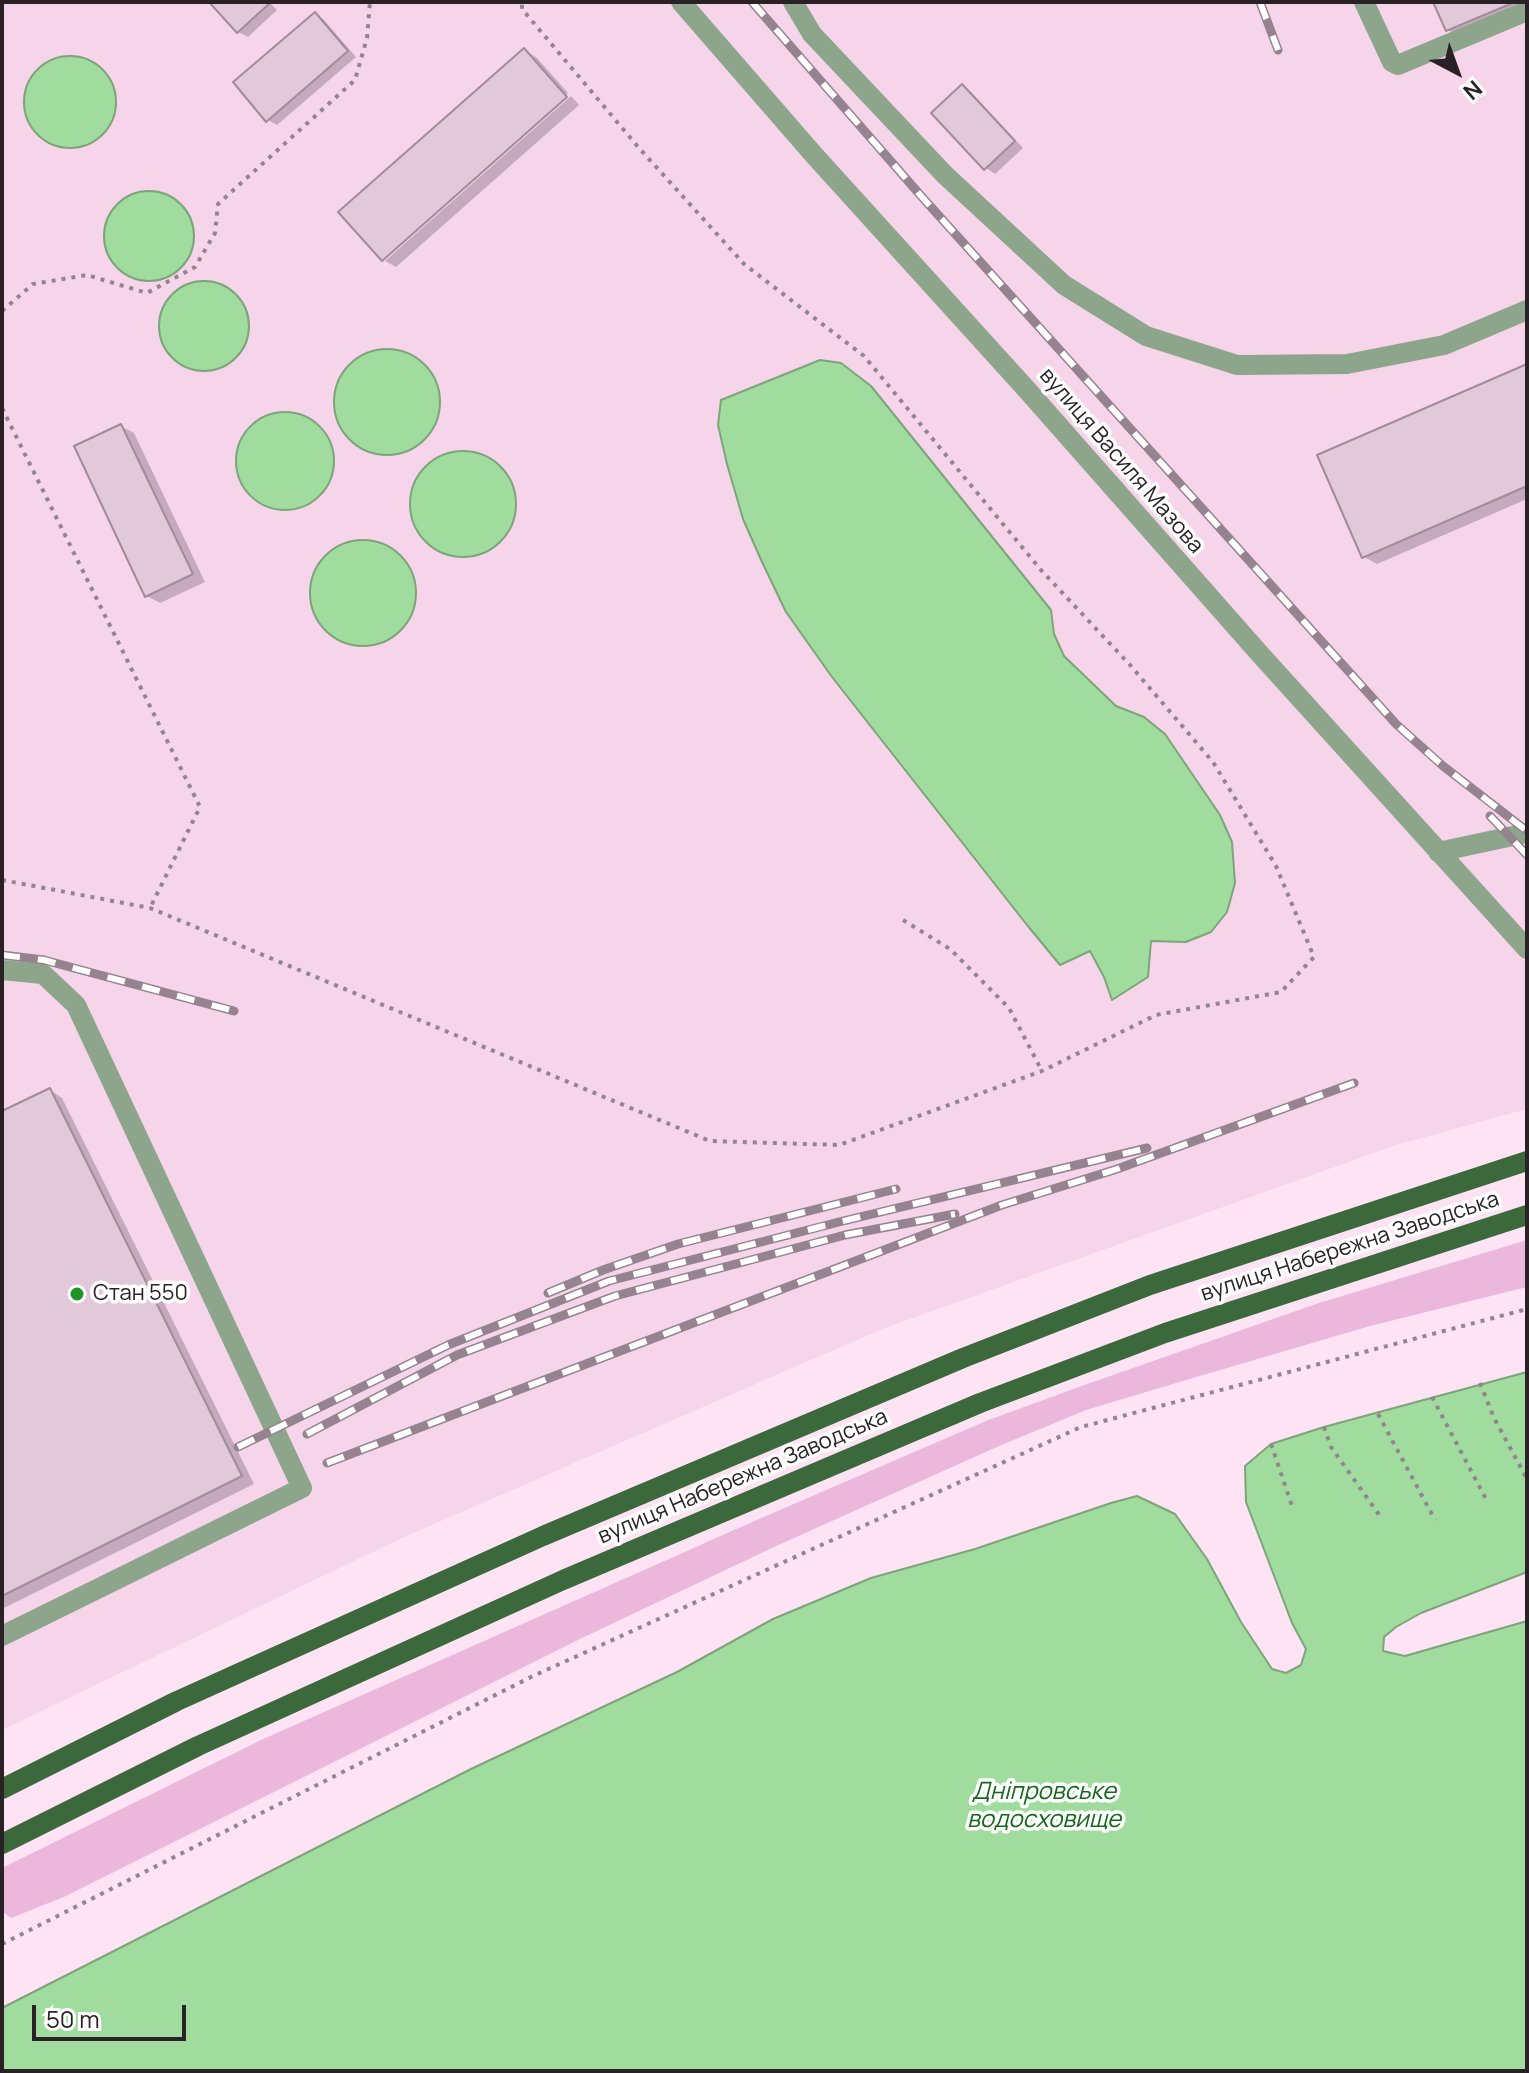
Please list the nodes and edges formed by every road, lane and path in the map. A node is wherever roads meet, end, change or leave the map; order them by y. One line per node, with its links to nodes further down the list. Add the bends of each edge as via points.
1 (370, 2): 8 (path, via 355,80 218,204 215,233 195,267 147,293 87,275 33,284)
2 (522, 2): 17 (path, via 522,9 639,148 744,264 864,356 1041,570 1213,762 1276,866 1314,957 1281,992 1156,1015)
3 (681, 2): 11 (street, вулиця Василя Мазова)
4 (793, 2): 7 (street, via 812,34 945,175 1064,285 1146,336 1237,365 1347,364 1444,345)
5 (1364, 2): 6 (street, via 1398,65)
6 (1527, 11)
7 (1527, 310)
8 (2, 311)
9 (2, 408): 13 (path, via 200,807)
10 (1527, 833): 11 (street)
11 (1438, 852): 15 (street, вулиця Василя Мазова)
12 (2, 880): 13 (path)
13 (150, 908): 17 (path, via 710,1141 839,1145)
14 (903, 920): 17 (path, via 950,949 1009,1008)
15 (1527, 949)
16 (2, 970): 31 (street, via 43,974 76,1005 302,1488)
17 (1042, 1071)
18 (1527, 1161): 32 (main road, вулиця Набережна Заводська, via 1150,1285 948,1364 529,1542 177,1701)
19 (1527, 1215): 33 (main road, вулиця Набережна Заводська, via 1165,1333 980,1403 563,1580 198,1746)
20 (1527, 1309): 34 (path, via 1081,1427 531,1677)
21 (1480, 1383): 26 (path)
22 (1432, 1397): 27 (path)
23 (1378, 1414): 30 (path)
24 (1324, 1427): 29 (path, via 1331,1447)
25 (1271, 1444): 28 (path)
26 (1527, 1479)
27 (1486, 1499)
28 (1293, 1509)
29 (1380, 1516)
30 (1435, 1520)
31 (2, 1636)
32 (2, 1789)
33 (2, 1844)
34 (2, 1944)

